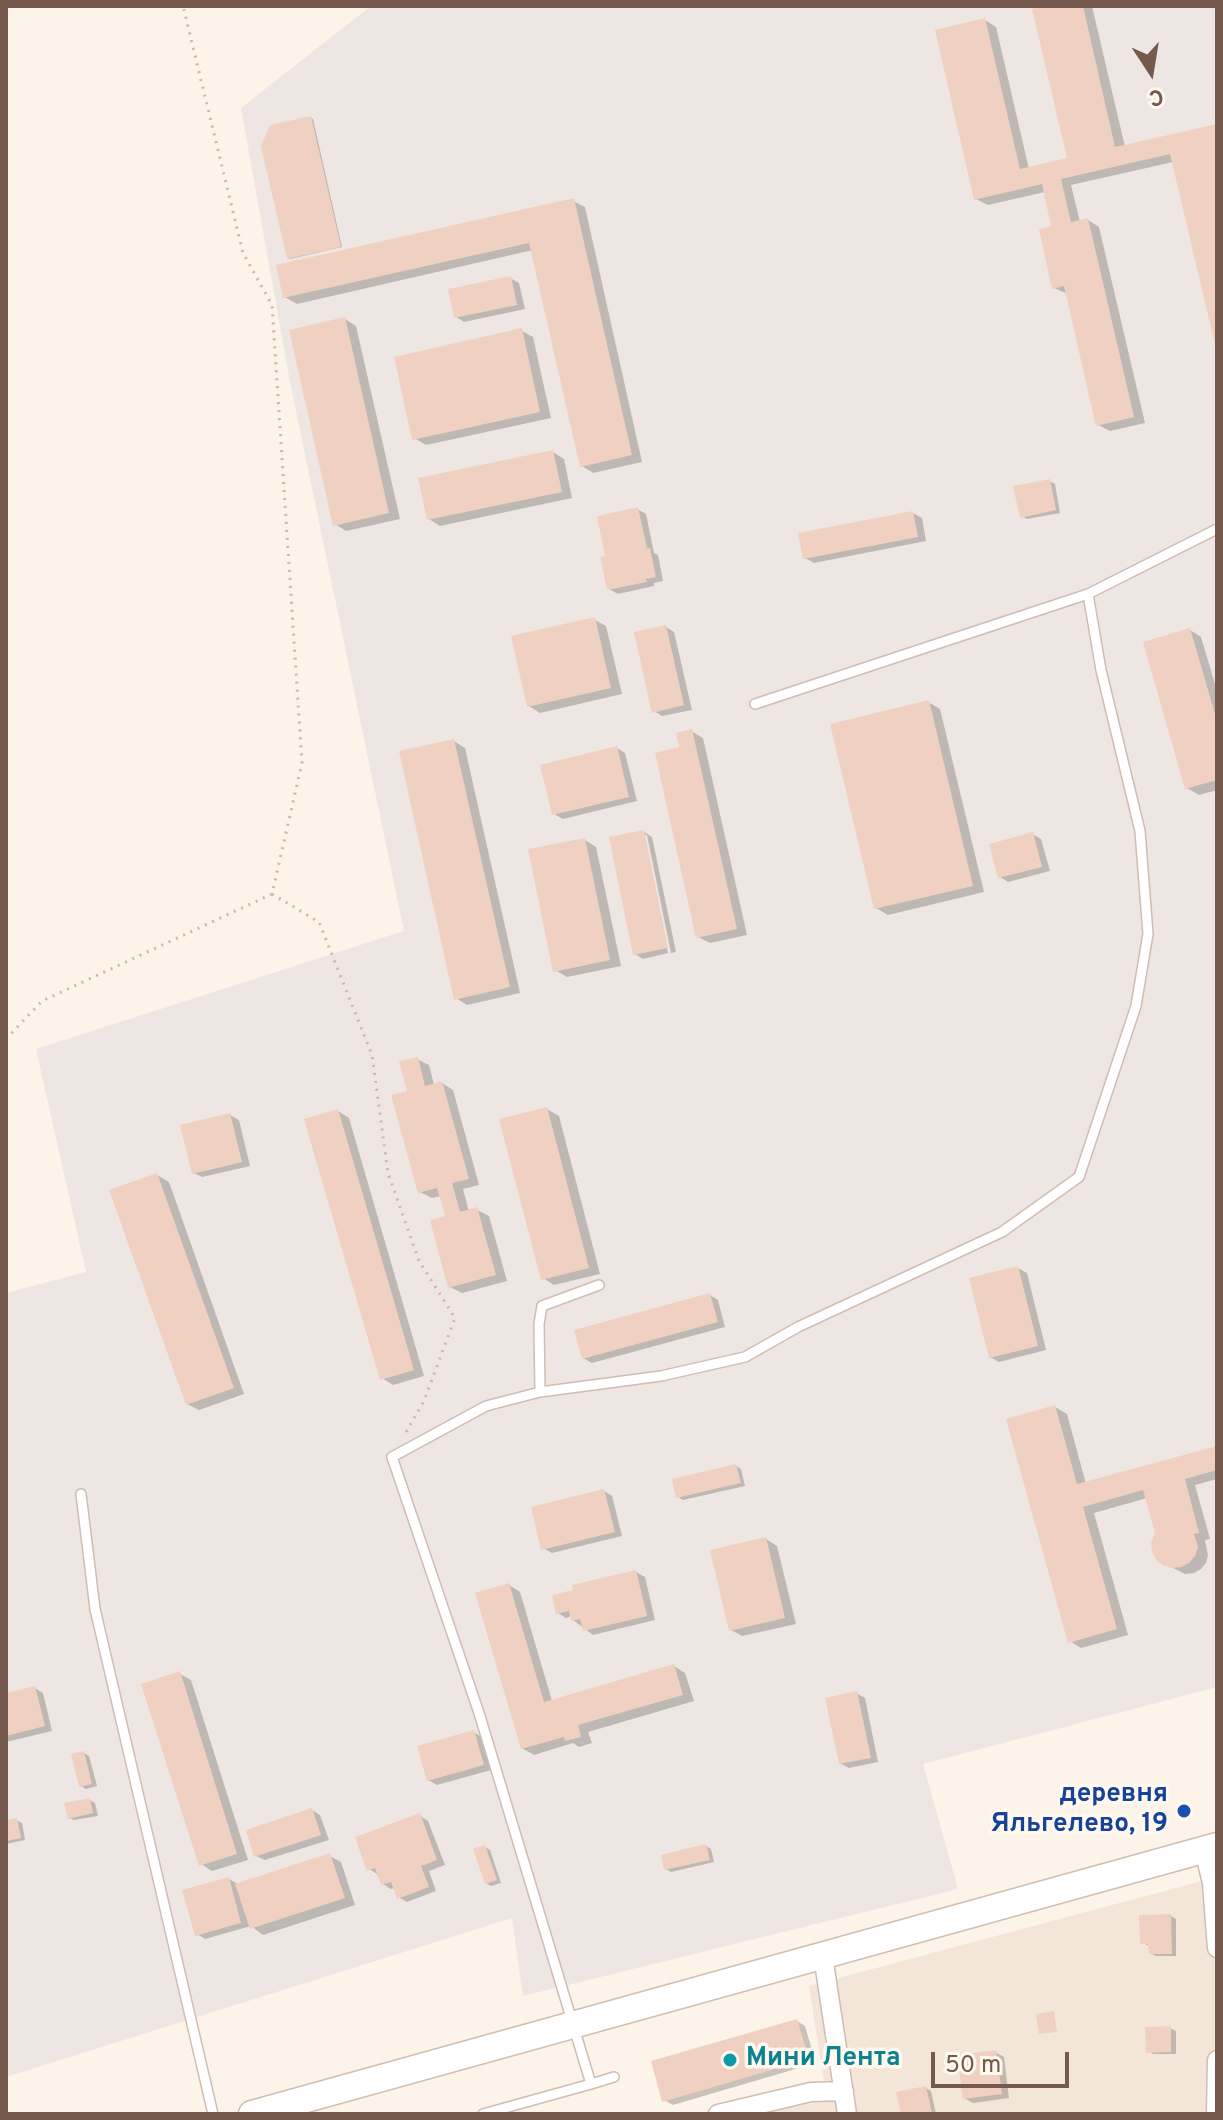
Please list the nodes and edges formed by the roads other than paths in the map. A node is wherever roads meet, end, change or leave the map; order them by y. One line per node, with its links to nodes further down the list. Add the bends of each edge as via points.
1 (1217, 529): 2 (lane)
2 (1088, 594): 3 (lane); 5 (lane, via 1140,831 1148,934 1136,1006 1079,1177 1002,1232 745,1357 661,1376)
3 (755, 704)
4 (599, 1285): 5 (lane, via 542,1306)
5 (540, 1392): 10 (lane, via 486,1406 392,1457 479,1713)
6 (81, 1494): 16 (lane, via 95,1609)
7 (1210, 1848): 8 (street); 9 (main road)
8 (1217, 1948)
9 (823, 1956): 10 (main road); 15 (street)
10 (573, 2025): 14 (lane); 17 (main road)
11 (1217, 2060): 13 (street)
12 (614, 2077): 14 (lane)
13 (1217, 2082): 21 (street)
14 (591, 2084): 18 (lane)
15 (844, 2091): 19 (street, via 811,2092); 20 (street)
16 (213, 2114)
17 (252, 2114)
18 (483, 2114)
19 (718, 2114)
20 (847, 2114)
21 (1216, 2114)

